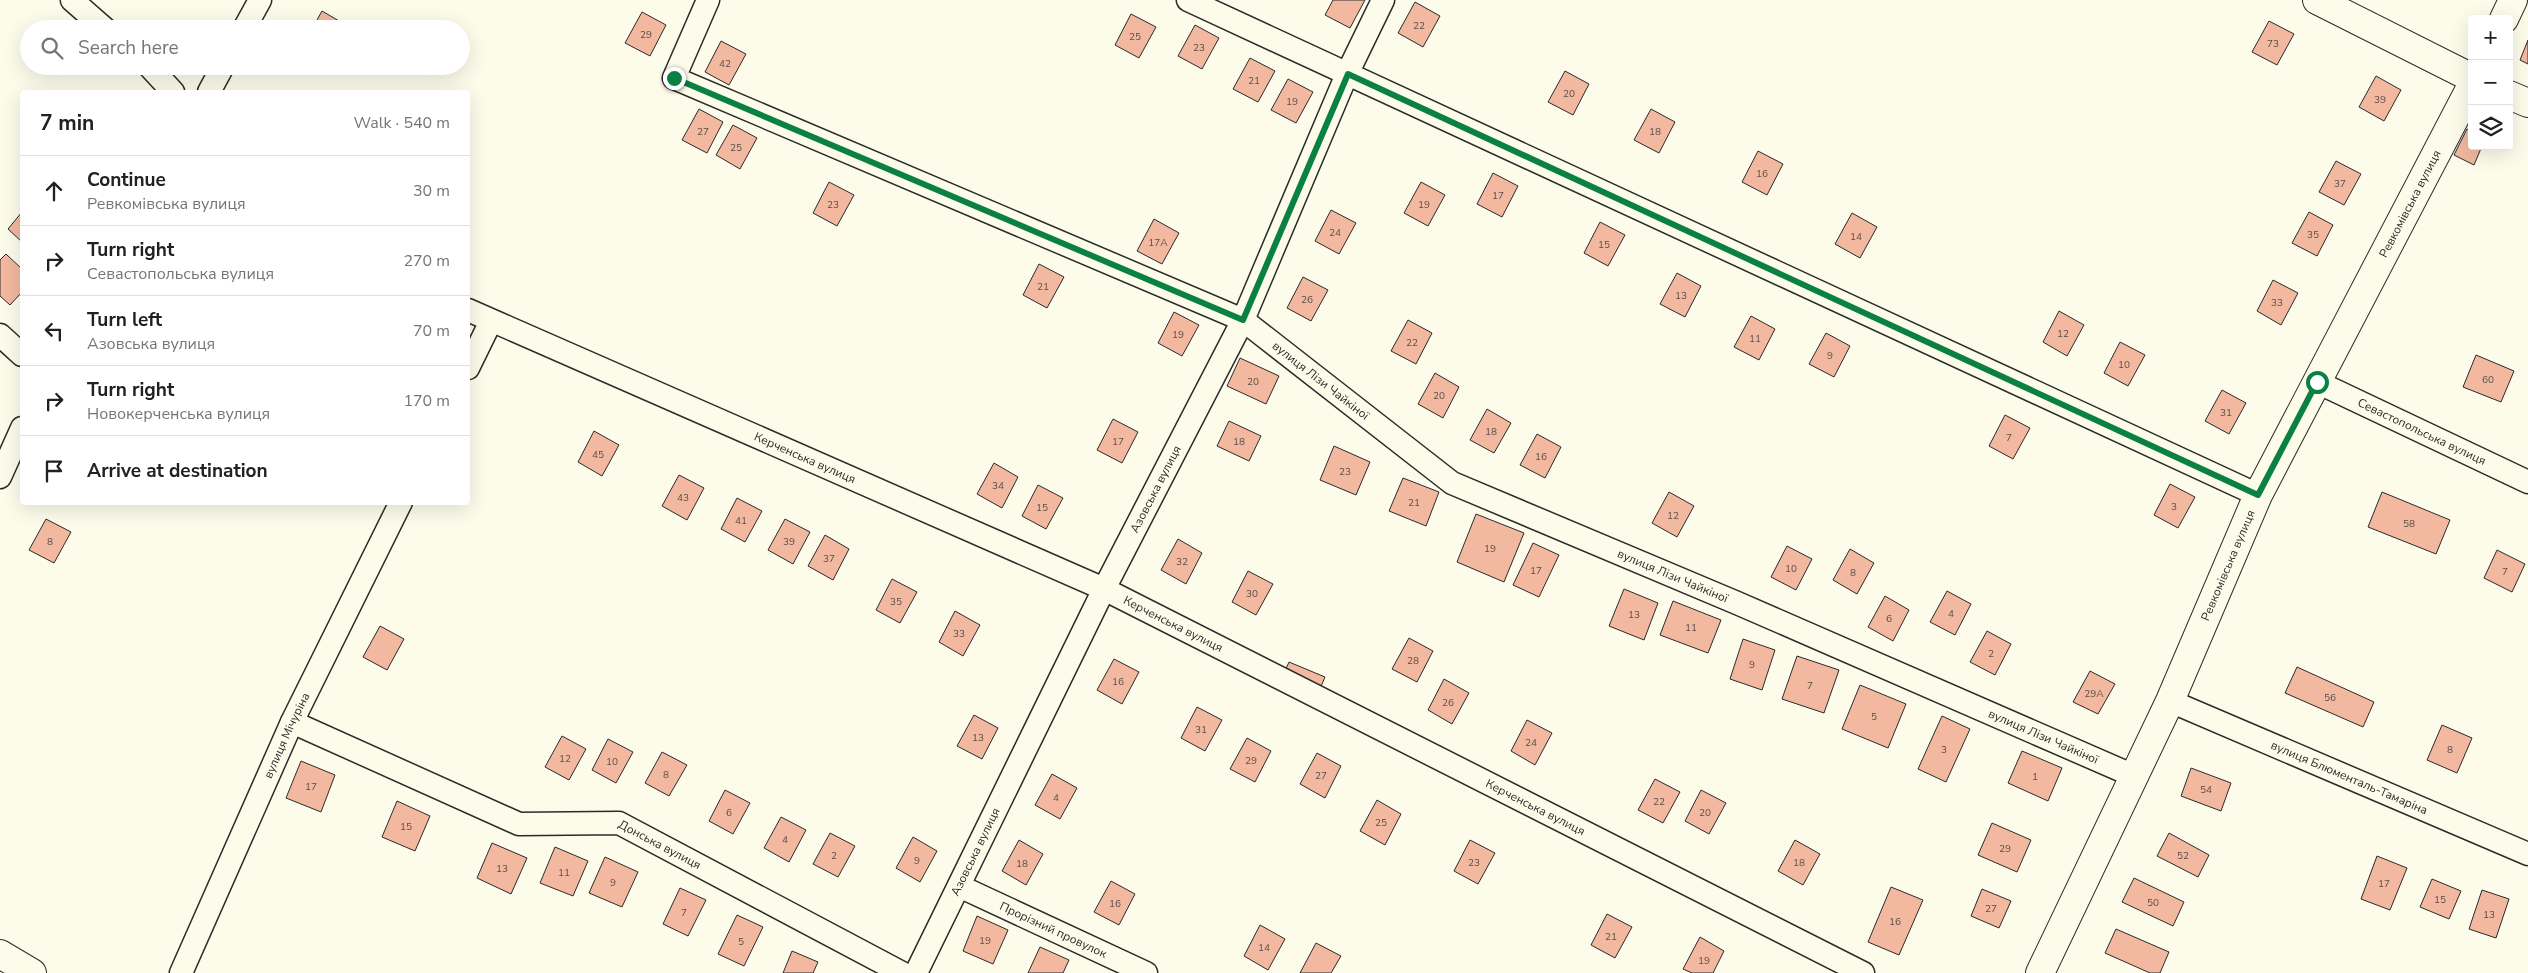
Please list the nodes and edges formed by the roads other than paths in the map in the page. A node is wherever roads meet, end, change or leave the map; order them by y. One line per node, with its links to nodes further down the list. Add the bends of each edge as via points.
1 (72, 0): 9 (street)
2 (260, 0): 10 (street)
3 (708, 0): 21 (street, вулиця Лізи Чайкіної, via 674,78)
4 (1188, 0): 11 (street)
5 (1383, 0): 11 (street, Азовська вулиця)
6 (2317, 0): 14 (street)
7 (2513, 0): 8 (street)
8 (2506, 15)
9 (95, 20)
10 (249, 20)
11 (1348, 74): 21 (street, Азовська вулиця); 30 (street)
12 (157, 75): 15 (street)
13 (218, 75): 16 (street)
14 (2468, 76)
15 (171, 90)
16 (210, 90)
17 (2468, 93): 26 (street, Ревкомівська вулиця)
18 (2513, 97): 19 (street)
19 (2528, 103)
20 (470, 311): 22 (street, Керченська вулиця)
21 (1243, 320): 32 (street, Азовська вулиця); 35 (street, вулиця Лізи Чайкіної, via 1452,483)
22 (491, 321): 25 (street); 32 (street, Керченська вулиця)
23 (0, 335): 24 (street)
24 (20, 353)
25 (470, 364)
26 (2317, 382): 29 (street, Севастопольська вулиця); 30 (street, Ревкомівська вулиця)
27 (20, 432): 28 (street)
28 (0, 477)
29 (2528, 482)
30 (2258, 495): 33 (street, Ревкомівська вулиця)
31 (400, 505): 34 (street, вулиця Мічуріна)
32 (1104, 589): 37 (street, Азовська вулиця); 44 (street, Керченська вулиця)
33 (2170, 700): 35 (street, Ревкомівська вулиця); 36 (street, вулиця Блюменталь-Тамаріна)
34 (292, 722): 40 (street, вулиця Мічуріна); 41 (street, Донська вулиця, via 519,824 619,823)
35 (2134, 776): 45 (street, Ревкомівська вулиця)
36 (2528, 854)
37 (959, 886): 42 (street, Азовська вулиця); 43 (street, Прорізний провулок)
38 (0, 954): 39 (street)
39 (32, 973)
40 (180, 973)
41 (902, 973)
42 (916, 973)
43 (1146, 973)
44 (1863, 973)
45 (2040, 973)

